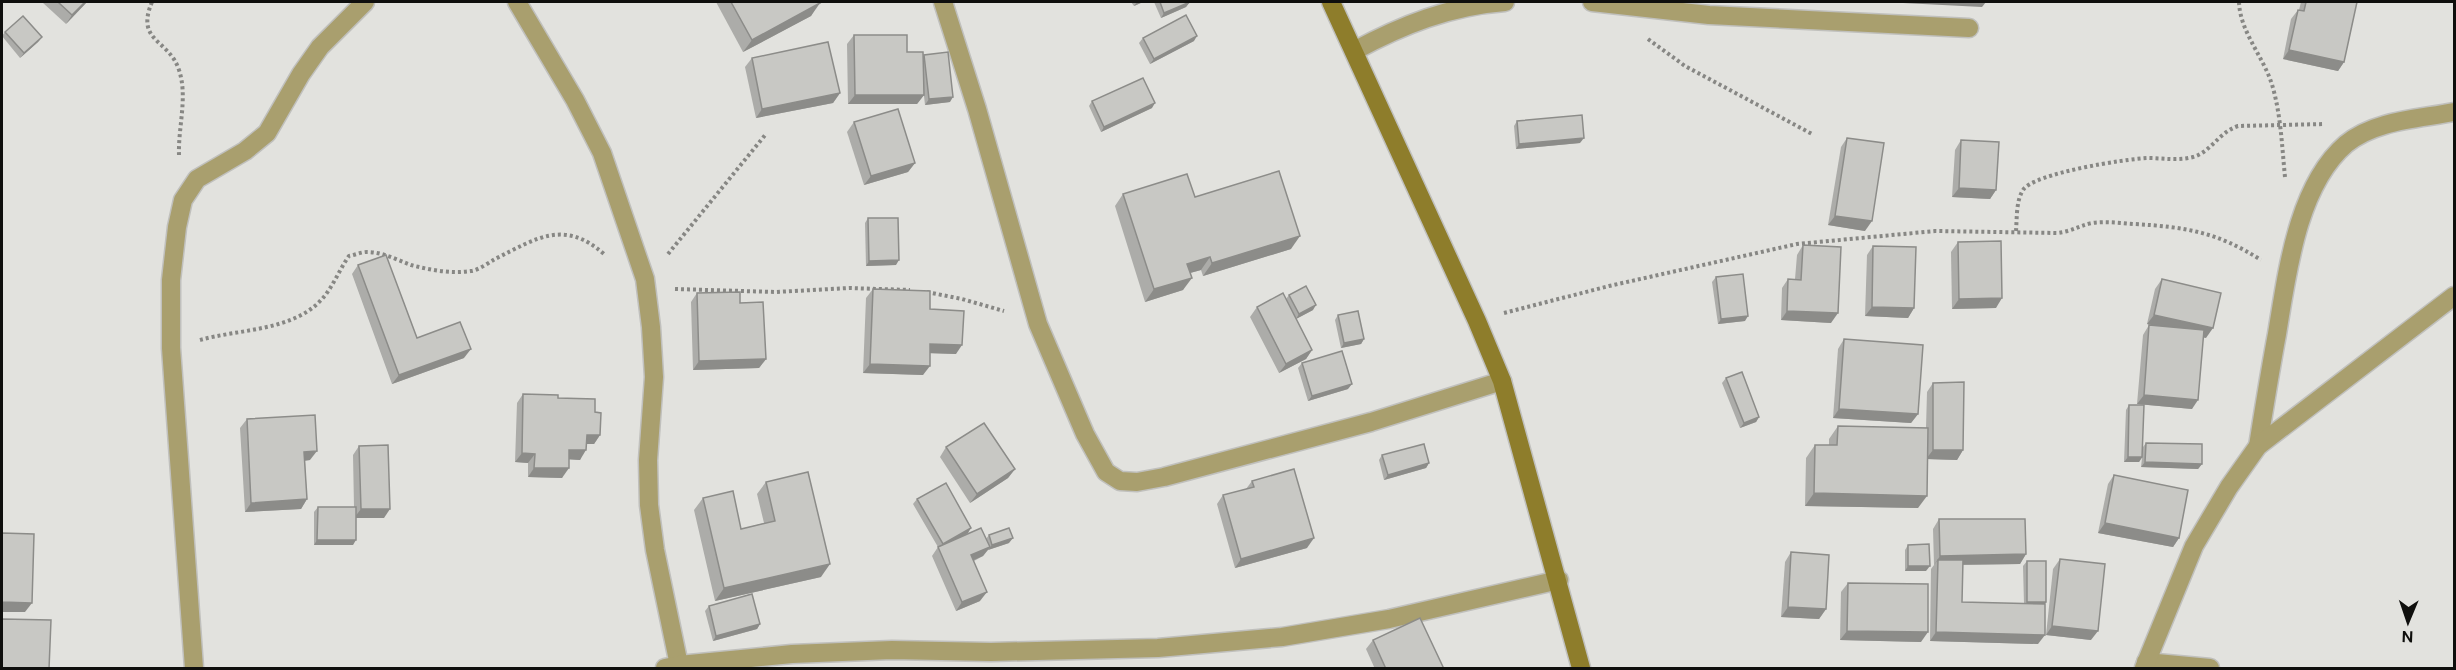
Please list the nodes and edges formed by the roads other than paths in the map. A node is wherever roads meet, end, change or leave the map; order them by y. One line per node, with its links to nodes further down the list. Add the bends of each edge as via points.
1 (365, 2): 16 (street, via 320,47 267,133 197,179 183,200 171,280 171,348)
2 (517, 2): 15 (street, via 602,153 645,283 654,377 649,505)
3 (943, 2): 11 (street, via 1038,324 1084,434 1106,472 1120,481 1146,480 1371,422)
4 (1330, 2): 8 (street)
5 (1505, 2): 8 (street, via 1429,16)
6 (1592, 2): 7 (street, via 1709,15)
7 (1969, 28)
8 (1354, 51): 11 (street)
9 (2454, 112): 12 (street, via 2380,126 2347,144 2324,170 2306,208 2286,279)
10 (2454, 296): 12 (street)
11 (1502, 381): 13 (street)
12 (2258, 446): 14 (street, via 2194,546)
13 (1559, 580): 15 (street, via 1389,619 1282,638 1158,648 792,654); 17 (street)
14 (2145, 665): 18 (street)
15 (672, 667)
16 (194, 669)
17 (1581, 669)
18 (2210, 669)

